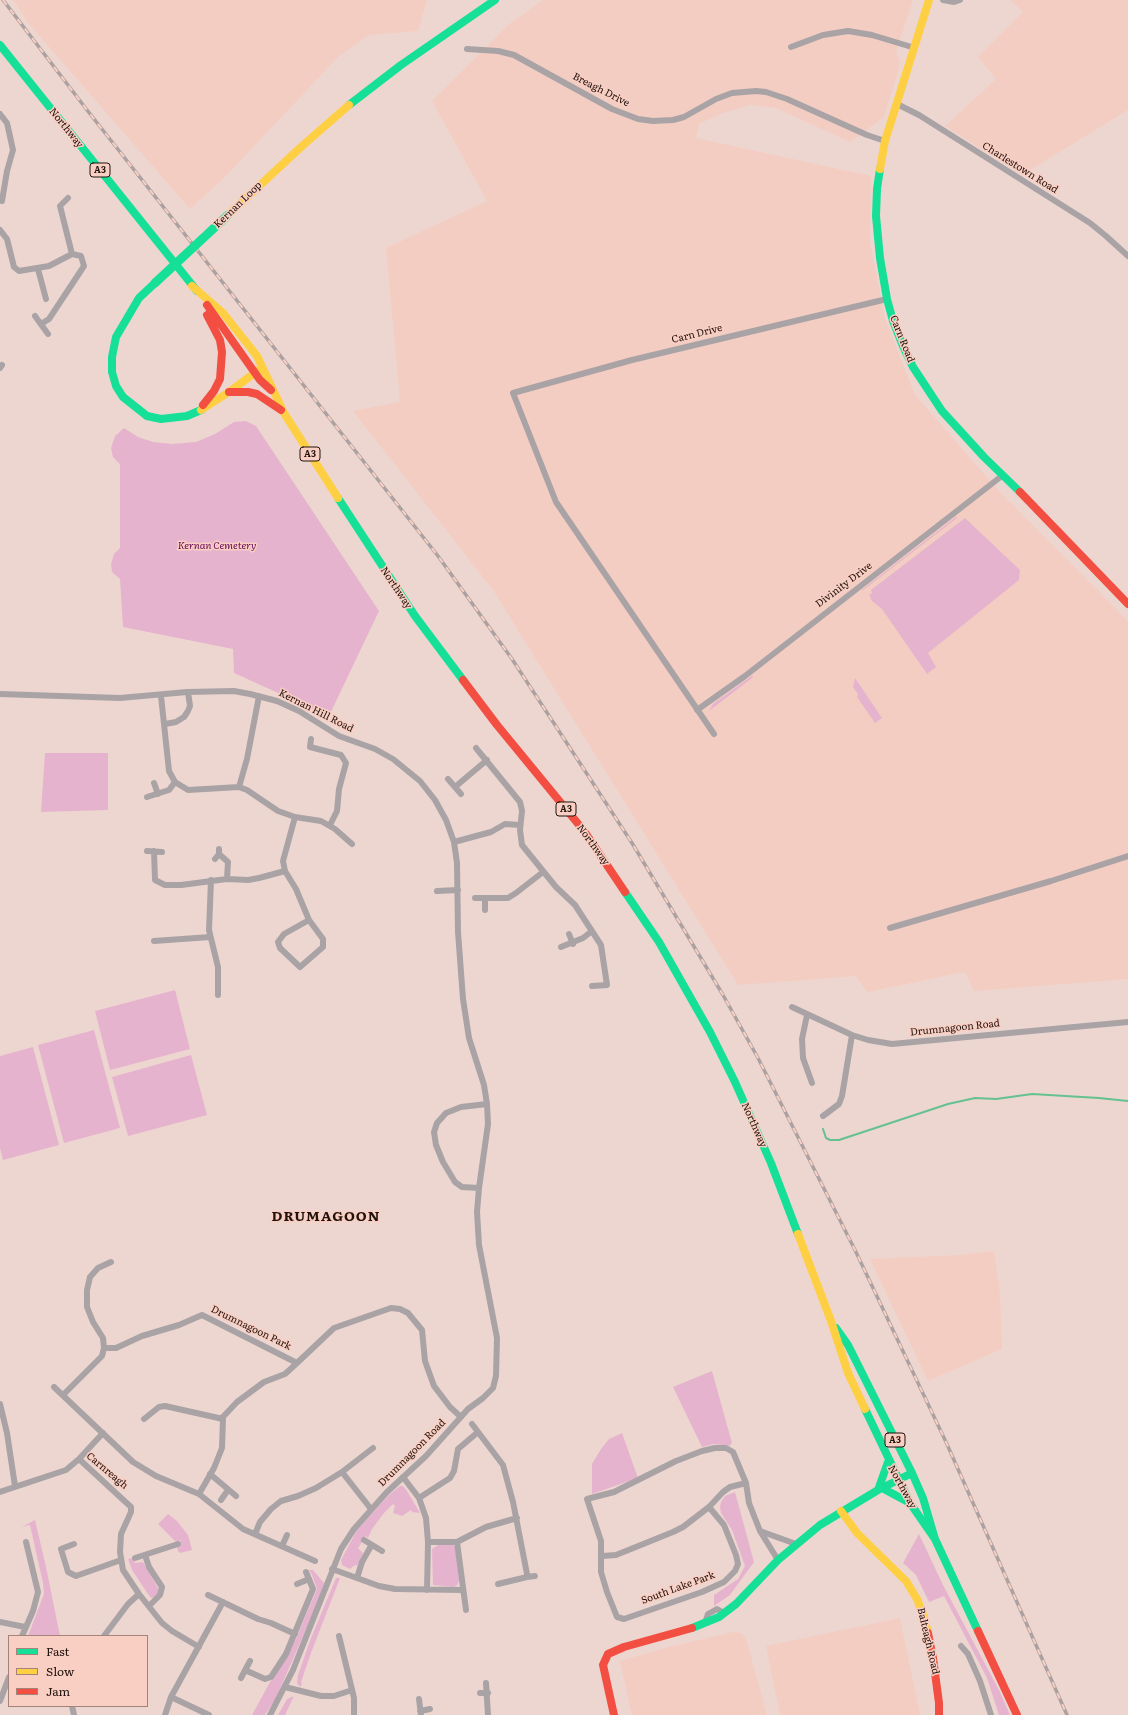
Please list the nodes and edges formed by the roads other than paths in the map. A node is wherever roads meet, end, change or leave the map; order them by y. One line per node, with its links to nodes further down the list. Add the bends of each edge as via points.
1 (494, 0): 26 (main road, Kernan Loop, bridge, via 435,40 349,105 139,298 116,337 112,357 112,372 116,386 123,398 147,416 176,418)
2 (930, 0): 8 (main road, Carn Road)
3 (944, 0): 4 (street)
4 (960, 0)
5 (0, 45): 18 (main road, Northway / A3)
6 (791, 47): 8 (street, via 823,35 848,32 872,35)
7 (466, 48): 11 (street, Breagh Drive, via 514,55 612,109 638,119 673,120 684,117 716,99 756,91 787,99)
8 (915, 48): 9 (main road, Carn Road)
9 (897, 104): 11 (main road, Carn Road); 16 (street, Charlestown Road, via 919,115 1090,223)
10 (0, 114): 13 (street, via 7,123 13,150)
11 (885, 141): 20 (main road, Carn Road, via 876,216)
12 (68, 198): 15 (street, via 60,206)
13 (2, 201)
14 (0, 230): 17 (street, via 7,239 14,267 19,271)
15 (72, 254): 17 (street); 22 (street, via 82,256 84,266 49,319)
16 (1128, 256)
17 (38, 269): 19 (street)
18 (192, 286): 24 (main road, Northway / A3); 24 (main road, Northway / A3, via 210,302); 26 (main road, A3, via 220,340 222,352 220,379)
19 (46, 298)
20 (887, 299): 28 (main road, Carn Road, via 903,346 924,384 942,411); 34 (street, Carn Drive, via 632,360 513,393 556,502)
21 (35, 316): 22 (street)
22 (42, 324): 23 (street)
23 (48, 334)
24 (259, 370): 25 (main road, Kernan Loop); 27 (main road, Northway / A3, via 260,380 272,390)
25 (229, 392): 26 (main road, Kernan Loop); 27 (main road, via 257,394)
26 (199, 411)
27 (284, 413): 89 (main road, Northway / A3, via 415,616 497,725 584,831 659,942 710,1032 771,1162)
28 (1003, 475): 29 (main road, Carn Road); 34 (street, Divinity Drive, via 745,676)
29 (1128, 604)
30 (188, 692): 32 (street, Kernan Hill Road); 33 (street, Kernan Hill Road, via 234,691); 35 (street, via 190,706 184,717)
31 (0, 694): 32 (street, Kernan Hill Road, via 120,698)
32 (161, 696): 35 (street)
33 (259, 696): 43 (street); 51 (street, Kernan Hill Road, via 299,711 339,736 375,749 393,759 420,780 435,800)
34 (697, 710): 36 (street)
35 (165, 724): 41 (street, via 169,771)
36 (714, 734)
37 (311, 739): 50 (street, via 310,747 341,755 346,763 339,789 337,811)
38 (476, 748): 39 (street)
39 (488, 760): 44 (street); 49 (street, via 520,802)
40 (448, 779): 44 (street)
41 (176, 782): 43 (street, via 188,790); 45 (street, via 169,790)
42 (154, 783): 45 (street)
43 (239, 787): 48 (street, via 248,790 278,811)
44 (455, 788): 46 (street)
45 (158, 794): 47 (street)
46 (461, 794)
47 (147, 797)
48 (295, 817): 50 (street, via 321,821); 58 (street, via 283,861)
49 (520, 825): 51 (street, via 505,824 491,832); 59 (street, via 522,845)
50 (330, 826): 52 (street)
51 (454, 842): 62 (street, Kernan Hill Road)
52 (352, 844)
53 (147, 851): 54 (street)
54 (154, 851): 55 (street); 61 (street, via 156,882 181,885)
55 (162, 852)
56 (218, 854): 60 (street, via 228,862)
57 (1128, 856): 68 (street)
58 (285, 870): 60 (street, via 248,880); 67 (street)
59 (543, 872): 65 (street, via 508,898); 69 (street, via 575,905)
60 (227, 879): 61 (street)
61 (211, 880): 71 (street)
62 (458, 890): 63 (street); 84 (street, Kernan Hill Road, via 461,972 466,1018)
63 (438, 891)
64 (475, 898): 65 (street)
65 (485, 899): 66 (street)
66 (485, 910)
67 (309, 920): 67 (street, via 323,939 323,947 300,967 280,948 278,942 284,934)
68 (890, 928)
69 (592, 931): 74 (street); 77 (street, via 601,945 607,985)
70 (569, 934): 74 (street)
71 (210, 937): 73 (street); 78 (street, via 218,967)
72 (154, 941): 73 (street)
73 (163, 941): 76 (street)
74 (573, 944): 75 (street)
75 (562, 947)
76 (163, 948)
77 (592, 986)
78 (218, 995)
79 (792, 1007): 80 (street, Drumnagoon Road)
80 (807, 1015): 82 (street, Drumnagoon Road); 83 (street, via 802,1039 803,1058)
81 (1128, 1022): 82 (street, Drumnagoon Road, via 908,1044 881,1043)
82 (852, 1035): 85 (street, via 842,1096 839,1104)
83 (812, 1083)
84 (487, 1104): 86 (street, Kernan Hill Road, via 488,1124); 87 (street, via 461,1107 446,1113 437,1123 434,1132 443,1162 455,1182 462,1187)
85 (823, 1116)
86 (481, 1170): 87 (street, Drumnagoon Road)
87 (479, 1188): 95 (street, Drumnagoon Road, via 479,1245 497,1338 497,1370 493,1388)
88 (112, 1262): 90 (street, via 94,1272 87,1290 87,1307 104,1338)
89 (831, 1321): 103 (main road, Northway / A3, via 848,1373); 107 (main road, Northway / A3, via 848,1345)
90 (104, 1348): 91 (street, Drumnagoon Park, via 116,1348 202,1315); 93 (street, via 102,1356)
91 (298, 1363): 95 (street, Drumnagoon Park, via 334,1328 391,1308 400,1309 408,1313 422,1330 425,1361 434,1386 450,1408); 97 (street, Drumnagoon Park, via 285,1374 264,1382 237,1402)
92 (54, 1386): 93 (street)
93 (63, 1395): 100 (street)
94 (0, 1404): 109 (street)
95 (461, 1417): 106 (street, Drumnagoon Road)
96 (144, 1419): 97 (street, via 159,1407 165,1406)
97 (221, 1419): 105 (street, via 222,1448)
98 (472, 1424): 99 (street)
99 (478, 1432): 115 (street, via 458,1449 450,1478); 121 (street, via 503,1465)
100 (103, 1433): 102 (street); 113 (street, via 133,1462 156,1476)
101 (373, 1448): 104 (street)
102 (79, 1459): 109 (street, Carnreagh, via 66,1470); 139 (street, Carnreagh, via 132,1507 121,1534)
103 (888, 1462): 107 (main road, Northway / A3); 110 (main road)
104 (342, 1472): 119 (street); 123 (street, via 316,1488 281,1501 271,1509)
105 (210, 1474): 111 (street); 113 (street)
106 (403, 1477): 115 (street); 119 (street, Drumnagoon Road)
107 (905, 1477): 110 (main road); 117 (main road, Northway / A3); 125 (main road, Northway / A3, via 923,1498)
108 (746, 1483): 118 (street, via 730,1487); 122 (street, South Lake Park, via 749,1503); 137 (street, South Lake Park, via 733,1452 726,1448 715,1448 676,1461 614,1492 587,1499 601,1541)
109 (15, 1486): 112 (street, Carnreagh)
110 (880, 1489): 117 (main road); 120 (main road)
111 (228, 1490): 114 (street); 116 (street)
112 (0, 1492)
113 (199, 1494): 123 (street, via 243,1529)
114 (236, 1496)
115 (419, 1498): 128 (street, via 426,1518)
116 (221, 1500)
117 (910, 1503): 125 (main road, Northway / A3)
118 (709, 1508): 137 (street, via 673,1532 616,1555); 137 (street, South Lake Park, via 724,1525 738,1564 724,1582 702,1592 624,1619 617,1617 601,1572)
119 (371, 1509): 142 (street, Drumnagoon Road, via 354,1528)
120 (841, 1511): 132 (main road); 178 (main road, Balteagh Road, via 857,1533 906,1581 918,1599 933,1658)
121 (517, 1518): 129 (street, via 486,1528); 145 (street)
122 (760, 1532): 132 (street); 140 (street, South Lake Park)
123 (255, 1534): 133 (street)
124 (287, 1535): 133 (street)
125 (935, 1539): 190 (main road, Northway / A3)
126 (364, 1540): 134 (street)
127 (26, 1542): 158 (street, via 38,1592 33,1612)
128 (428, 1542): 129 (street); 150 (street)
129 (457, 1542): 151 (street)
130 (74, 1544): 139 (street, via 61,1548 68,1572 76,1576)
131 (178, 1544): 136 (street)
132 (796, 1544): 140 (main road)
133 (282, 1546): 141 (street)
134 (371, 1546): 135 (street); 146 (street)
135 (382, 1551)
136 (145, 1555): 138 (street); 155 (street, via 149,1567 162,1587 160,1595)
137 (602, 1556)
138 (135, 1558)
139 (121, 1560): 152 (street, Carnreagh, via 124,1570)
140 (778, 1560): 186 (main road, via 724,1613 705,1623 608,1654 602,1665)
141 (315, 1561)
142 (332, 1569): 146 (street); 170 (street, Drumnagoon Road)
143 (306, 1572): 147 (street)
144 (536, 1576): 145 (street)
145 (527, 1577): 149 (street)
146 (357, 1578): 150 (street, via 395,1589)
147 (309, 1579): 148 (street); 159 (street, via 313,1589)
148 (297, 1584)
149 (498, 1584)
150 (427, 1590): 151 (street)
151 (463, 1590): 156 (street)
152 (139, 1594): 155 (street, Carnreagh); 161 (street, via 128,1604)
153 (208, 1595): 154 (street)
154 (223, 1602): 159 (street); 164 (street)
155 (149, 1606): 164 (street, Carnreagh, via 162,1623)
156 (466, 1610)
157 (0, 1622): 158 (street)
158 (25, 1627): 160 (street)
159 (295, 1634): 166 (street, via 271,1677 265,1679)
160 (22, 1635)
161 (105, 1635)
162 (339, 1636): 171 (street)
163 (961, 1646): 189 (street, via 968,1654 980,1681)
164 (199, 1647): 175 (street)
165 (250, 1661): 166 (street)
166 (245, 1670): 167 (street)
167 (241, 1678)
168 (8, 1679): 172 (street)
169 (486, 1683): 174 (street)
170 (285, 1688): 171 (street, via 321,1696 334,1696); 183 (street, Drumnagoon Road)
171 (352, 1690): 184 (street)
172 (2, 1692): 177 (street)
173 (480, 1693): 174 (street)
174 (488, 1693): 185 (street)
175 (172, 1697): 181 (street); 182 (street)
176 (419, 1699): 180 (street)
177 (0, 1702)
178 (939, 1703): 187 (main road, Balteagh Road); 188 (main road, Balteagh Road)
179 (430, 1709): 180 (street)
180 (421, 1713)
181 (165, 1715)
182 (209, 1715)
183 (270, 1715)
184 (354, 1715)
185 (488, 1715)
186 (614, 1715)
187 (939, 1715)
188 (944, 1715)
189 (991, 1715)
190 (1017, 1715)

